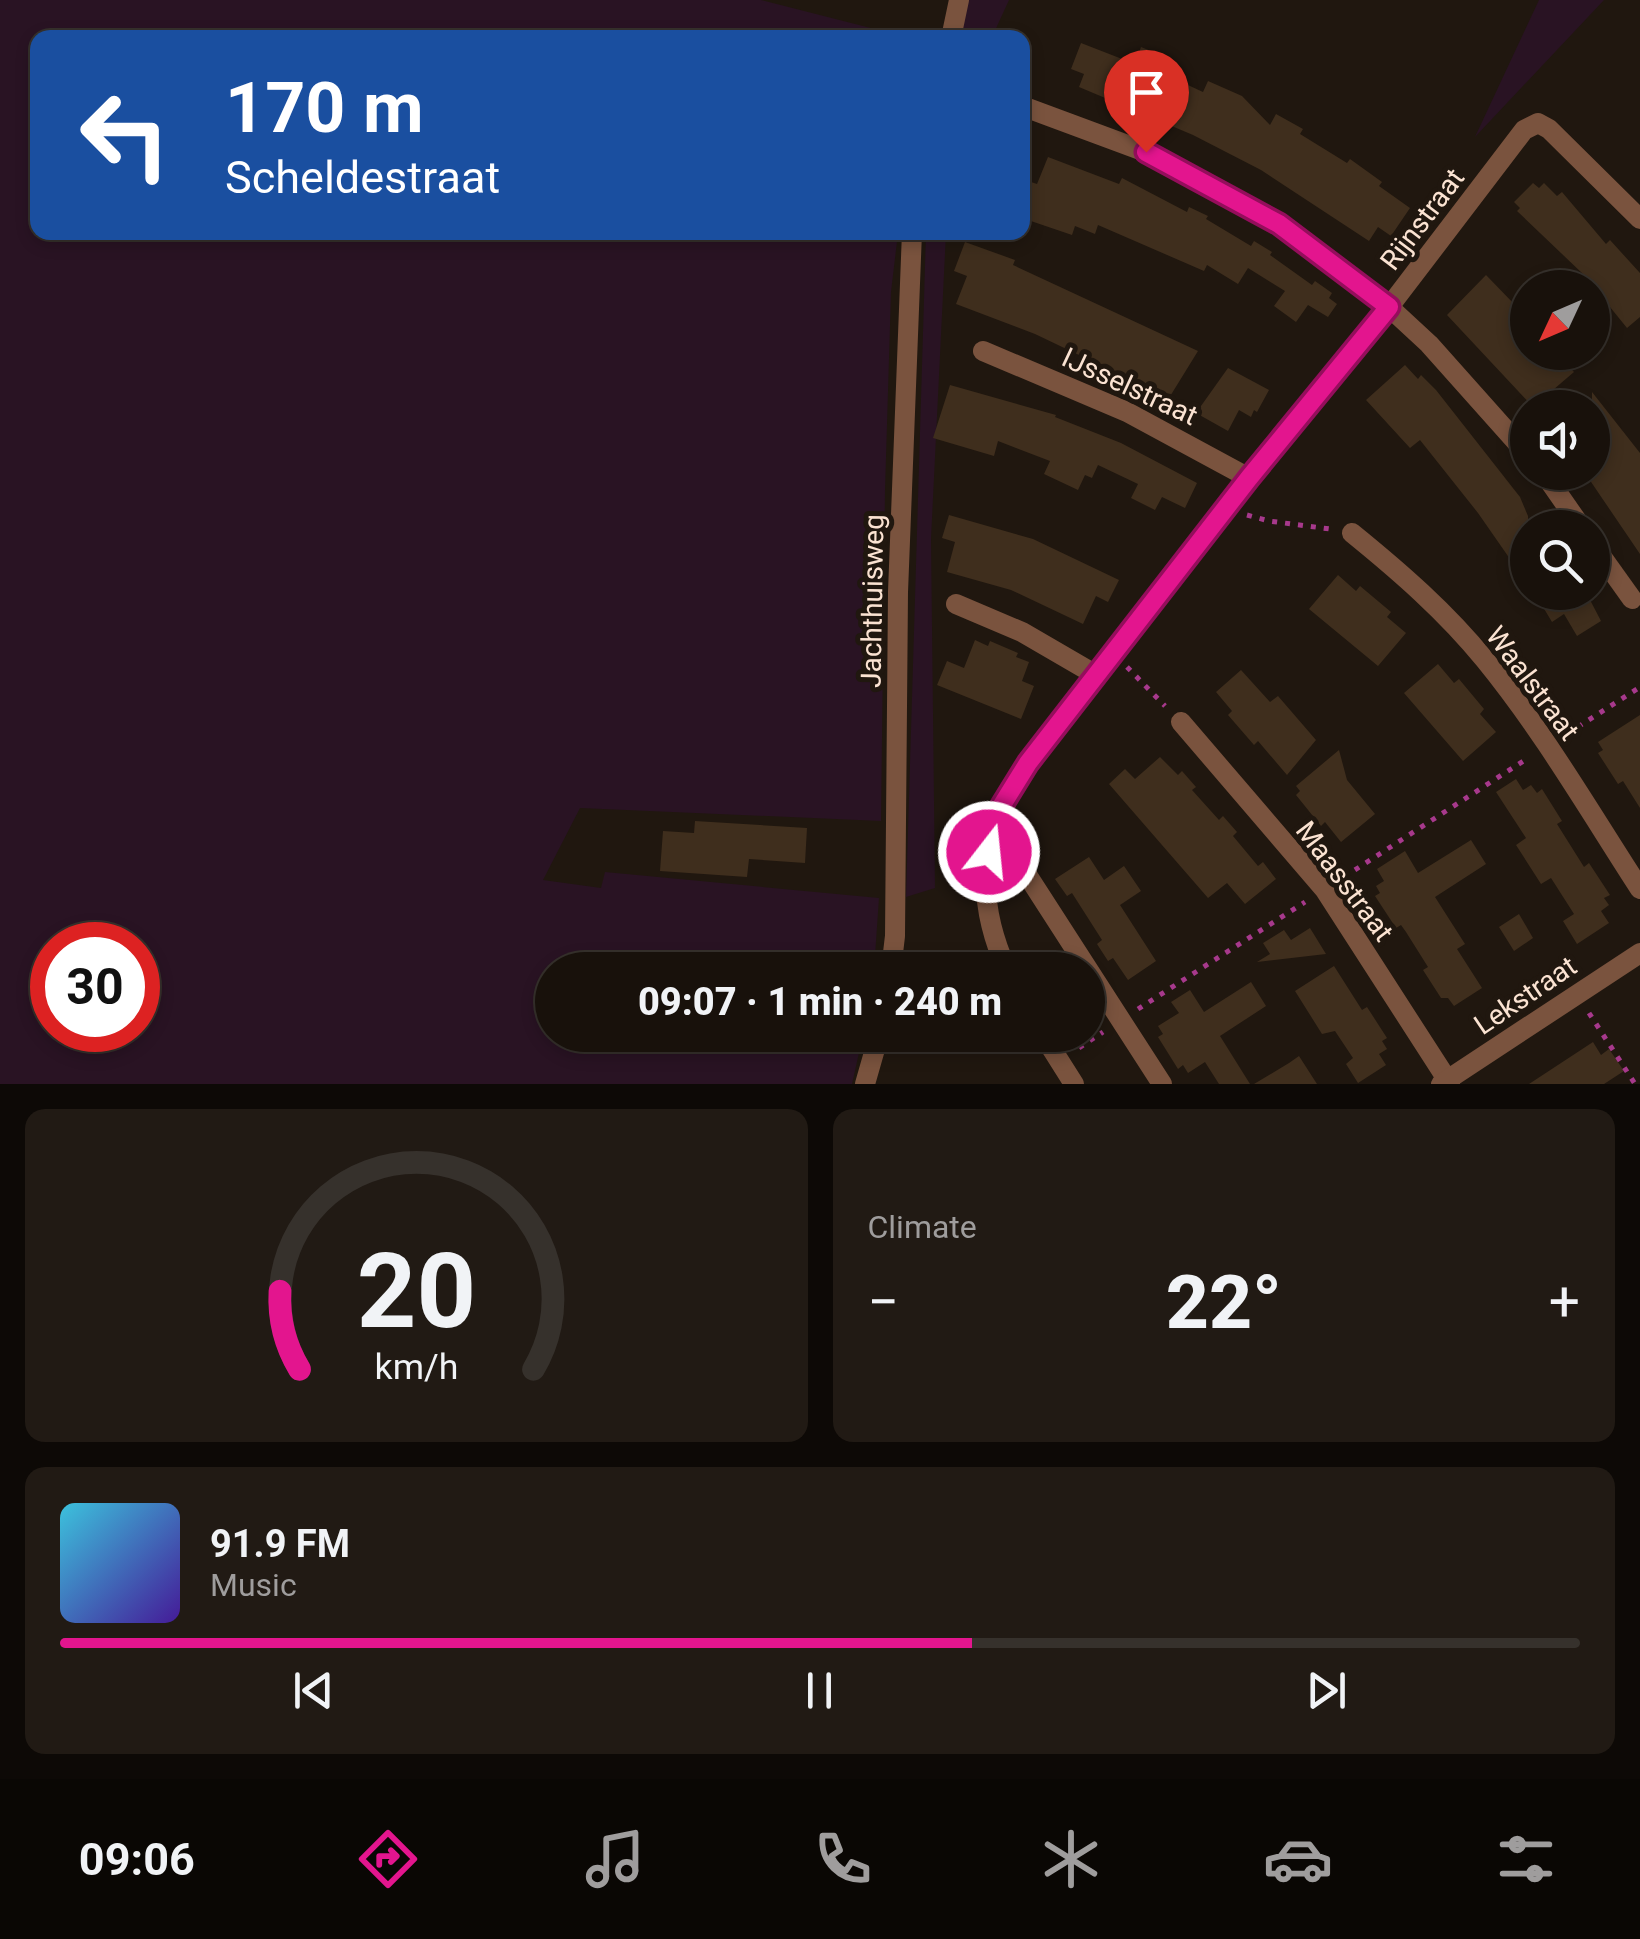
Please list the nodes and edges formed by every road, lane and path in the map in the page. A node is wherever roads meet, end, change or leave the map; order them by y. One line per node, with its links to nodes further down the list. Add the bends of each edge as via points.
1 (959, 0): 2 (street)
2 (953, 30)
3 (1030, 109): 6 (street, via 1146,152 1279,224)
4 (1640, 219): 6 (street, Rijnstraat, via 1538,123 1524,130)
5 (912, 240): 20 (street, Jachthuisweg)
6 (1389, 307): 8 (street); 9 (street, Rijnstraat)
7 (983, 351): 9 (street, IJsselstraat, via 1127,412)
8 (1510, 435)
9 (1249, 478): 10 (street, Rijnstraat)
10 (1229, 503): 11 (path, via 1269,521); 15 (street, Rijnstraat)
11 (1352, 533): 19 (street, Waalstraat, via 1406,577 1514,696)
12 (1610, 568): 13 (street)
13 (1632, 599)
14 (956, 604): 16 (street)
15 (1113, 652): 16 (street, Rijnstraat); 17 (path)
16 (1096, 674): 18 (street, Rijnstraat, via 1028,763 1002,805)
17 (1181, 722): 26 (street, Maasstraat, via 1325,890)
18 (990, 843): 21 (street, Rijnstraat, via 988,913); 29 (street, via 1014,853)
19 (1640, 890)
20 (894, 952)
21 (1000, 952)
22 (1640, 953): 23 (street, Lekstraat)
23 (1577, 994): 26 (street, Lekstraat); 30 (path)
24 (874, 1052): 27 (street)
25 (1054, 1052): 28 (street)
26 (1446, 1083)
27 (865, 1084)
28 (1074, 1084)
29 (1162, 1084)
30 (1635, 1084)

